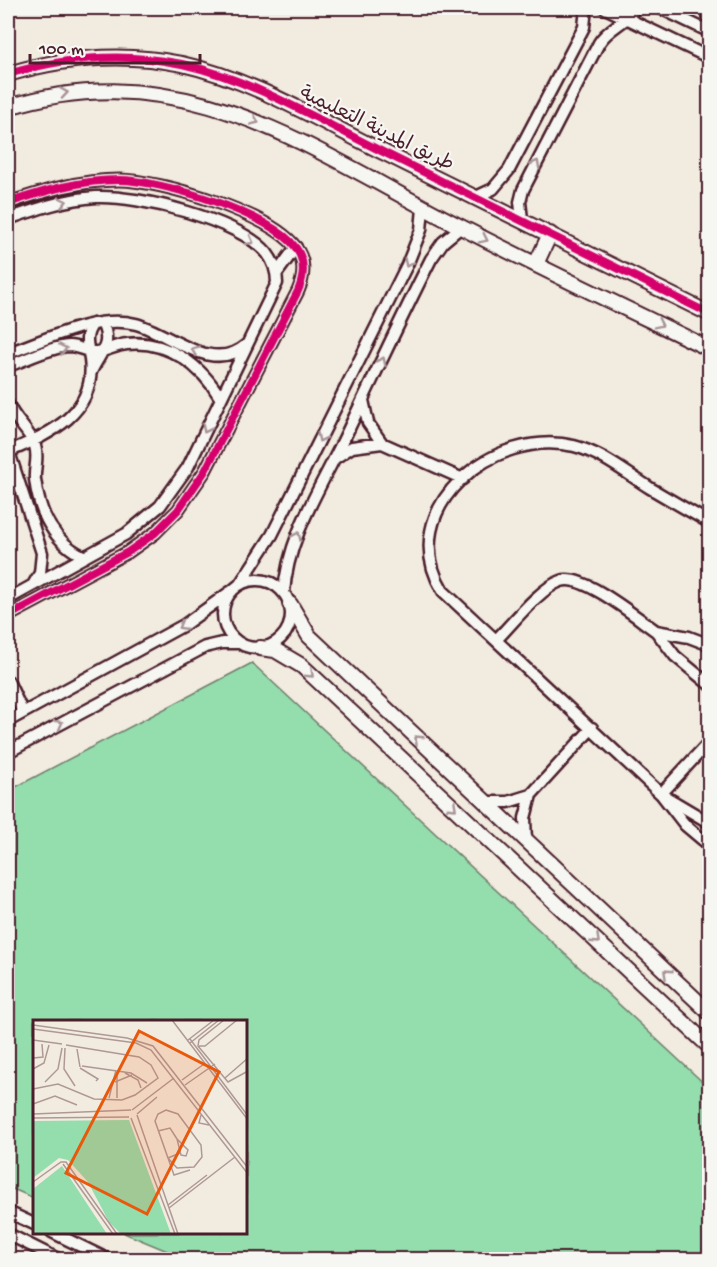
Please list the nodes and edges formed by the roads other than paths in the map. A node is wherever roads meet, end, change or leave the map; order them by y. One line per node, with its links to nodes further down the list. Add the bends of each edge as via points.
1 (586, 8): 11 (street, via 584,27 509,170 493,189)
2 (605, 8): 5 (street)
3 (634, 8): 5 (street)
4 (660, 8): 6 (street)
5 (627, 18): 7 (street); 16 (street, one-way to 5, via 523,190 599,43 609,29)
6 (710, 32)
7 (710, 58)
8 (8, 74): 11 (street, طريق المدينة التعليمية, via 93,57 153,59 192,67 300,110)
9 (8, 107): 13 (street, one-way to 13, via 48,96 102,90 182,97 258,122)
10 (193, 193): 12 (street, via 147,182 97,181 56,188); 14 (street); 19 (street, via 264,225)
11 (476, 197): 16 (street, طريق المدينة التعليمية)
12 (8, 203)
13 (423, 208): 17 (street); 43 (street, one-way to 43, via 422,230 407,265 272,535)
14 (186, 211): 15 (street, one-way to 14, via 51,204 97,197 143,200); 21 (street, one-way to 21, via 260,246)
15 (8, 219)
16 (522, 219): 18 (street, طريق المدينة التعليمية)
17 (461, 227): 20 (street, one-way to 20); 32 (street, one-way to 17, via 431,259)
18 (549, 234): 20 (street); 22 (street, طريق المدينة التعليمية)
19 (296, 247): 21 (street); 40 (street, via 303,264 302,283)
20 (536, 264): 25 (street, one-way to 25)
21 (277, 273): 24 (street, via 272,297)
22 (710, 314)
23 (98, 324): 24 (street, one-way to 23, via 234,353 211,356 144,327 121,322); 26 (street, via 108,340); 27 (street, via 87,335); 28 (street)
24 (249, 343): 31 (street)
25 (710, 349)
26 (105, 350): 27 (street); 30 (street); 31 (street, via 134,343 169,350 204,374)
27 (88, 351): 29 (street, one-way to 27, via 67,346); 30 (street)
28 (8, 353)
29 (8, 366)
30 (89, 375): 34 (street, via 74,414 60,427)
31 (221, 399): 39 (street, one-way to 39)
32 (363, 399): 35 (street, via 368,423); 37 (street)
33 (8, 404): 34 (street, via 12,416)
34 (33, 441): 36 (street); 42 (street, via 35,482 51,529 65,546)
35 (381, 443): 37 (street, via 352,447); 38 (street)
36 (8, 450): 44 (street, via 42,553 40,573)
37 (334, 458): 47 (street, one-way to 37, via 285,576 293,543)
38 (463, 479): 41 (street, via 511,448 560,443 592,452); 50 (street, via 447,496 432,522 430,566 443,591)
39 (174, 489): 40 (street); 42 (street, via 144,521)
40 (188, 497): 48 (street, via 142,543)
41 (710, 523)
42 (85, 557): 44 (street)
43 (240, 584): 45 (street); 47 (street, via 263,580 275,585)
44 (33, 585): 46 (street)
45 (230, 592): 51 (street, via 224,604 224,624); 56 (street, one-way to 56, via 184,625)
46 (8, 599)
47 (287, 599): 53 (street, via 291,616 288,628 272,644); 63 (street, one-way to 47, via 309,636)
48 (8, 615)
49 (656, 631): 50 (street, via 589,585 570,579 546,590); 52 (street); 55 (street, via 675,656)
50 (496, 640): 58 (street)
51 (239, 643): 53 (street); 60 (street, one-way to 51, via 205,647)
52 (710, 645)
53 (260, 648): 68 (street, one-way to 68, via 275,650 302,666)
54 (8, 681): 56 (street)
55 (710, 685)
56 (23, 713): 57 (street)
57 (8, 720)
58 (592, 728): 61 (street); 62 (street)
59 (710, 741): 61 (street)
60 (8, 752)
61 (661, 794): 64 (street); 66 (street, via 686,825)
62 (531, 795): 63 (street, via 508,802); 65 (street, via 525,818)
63 (485, 802): 65 (street)
64 (710, 823)
65 (526, 841): 67 (street, one-way to 65)
66 (710, 846)
67 (710, 1013)
68 (710, 1047)
69 (8, 1212): 70 (street)
70 (33, 1224)
71 (8, 1234): 73 (street)
72 (54, 1234): 74 (street)
73 (60, 1260)
74 (109, 1260)

